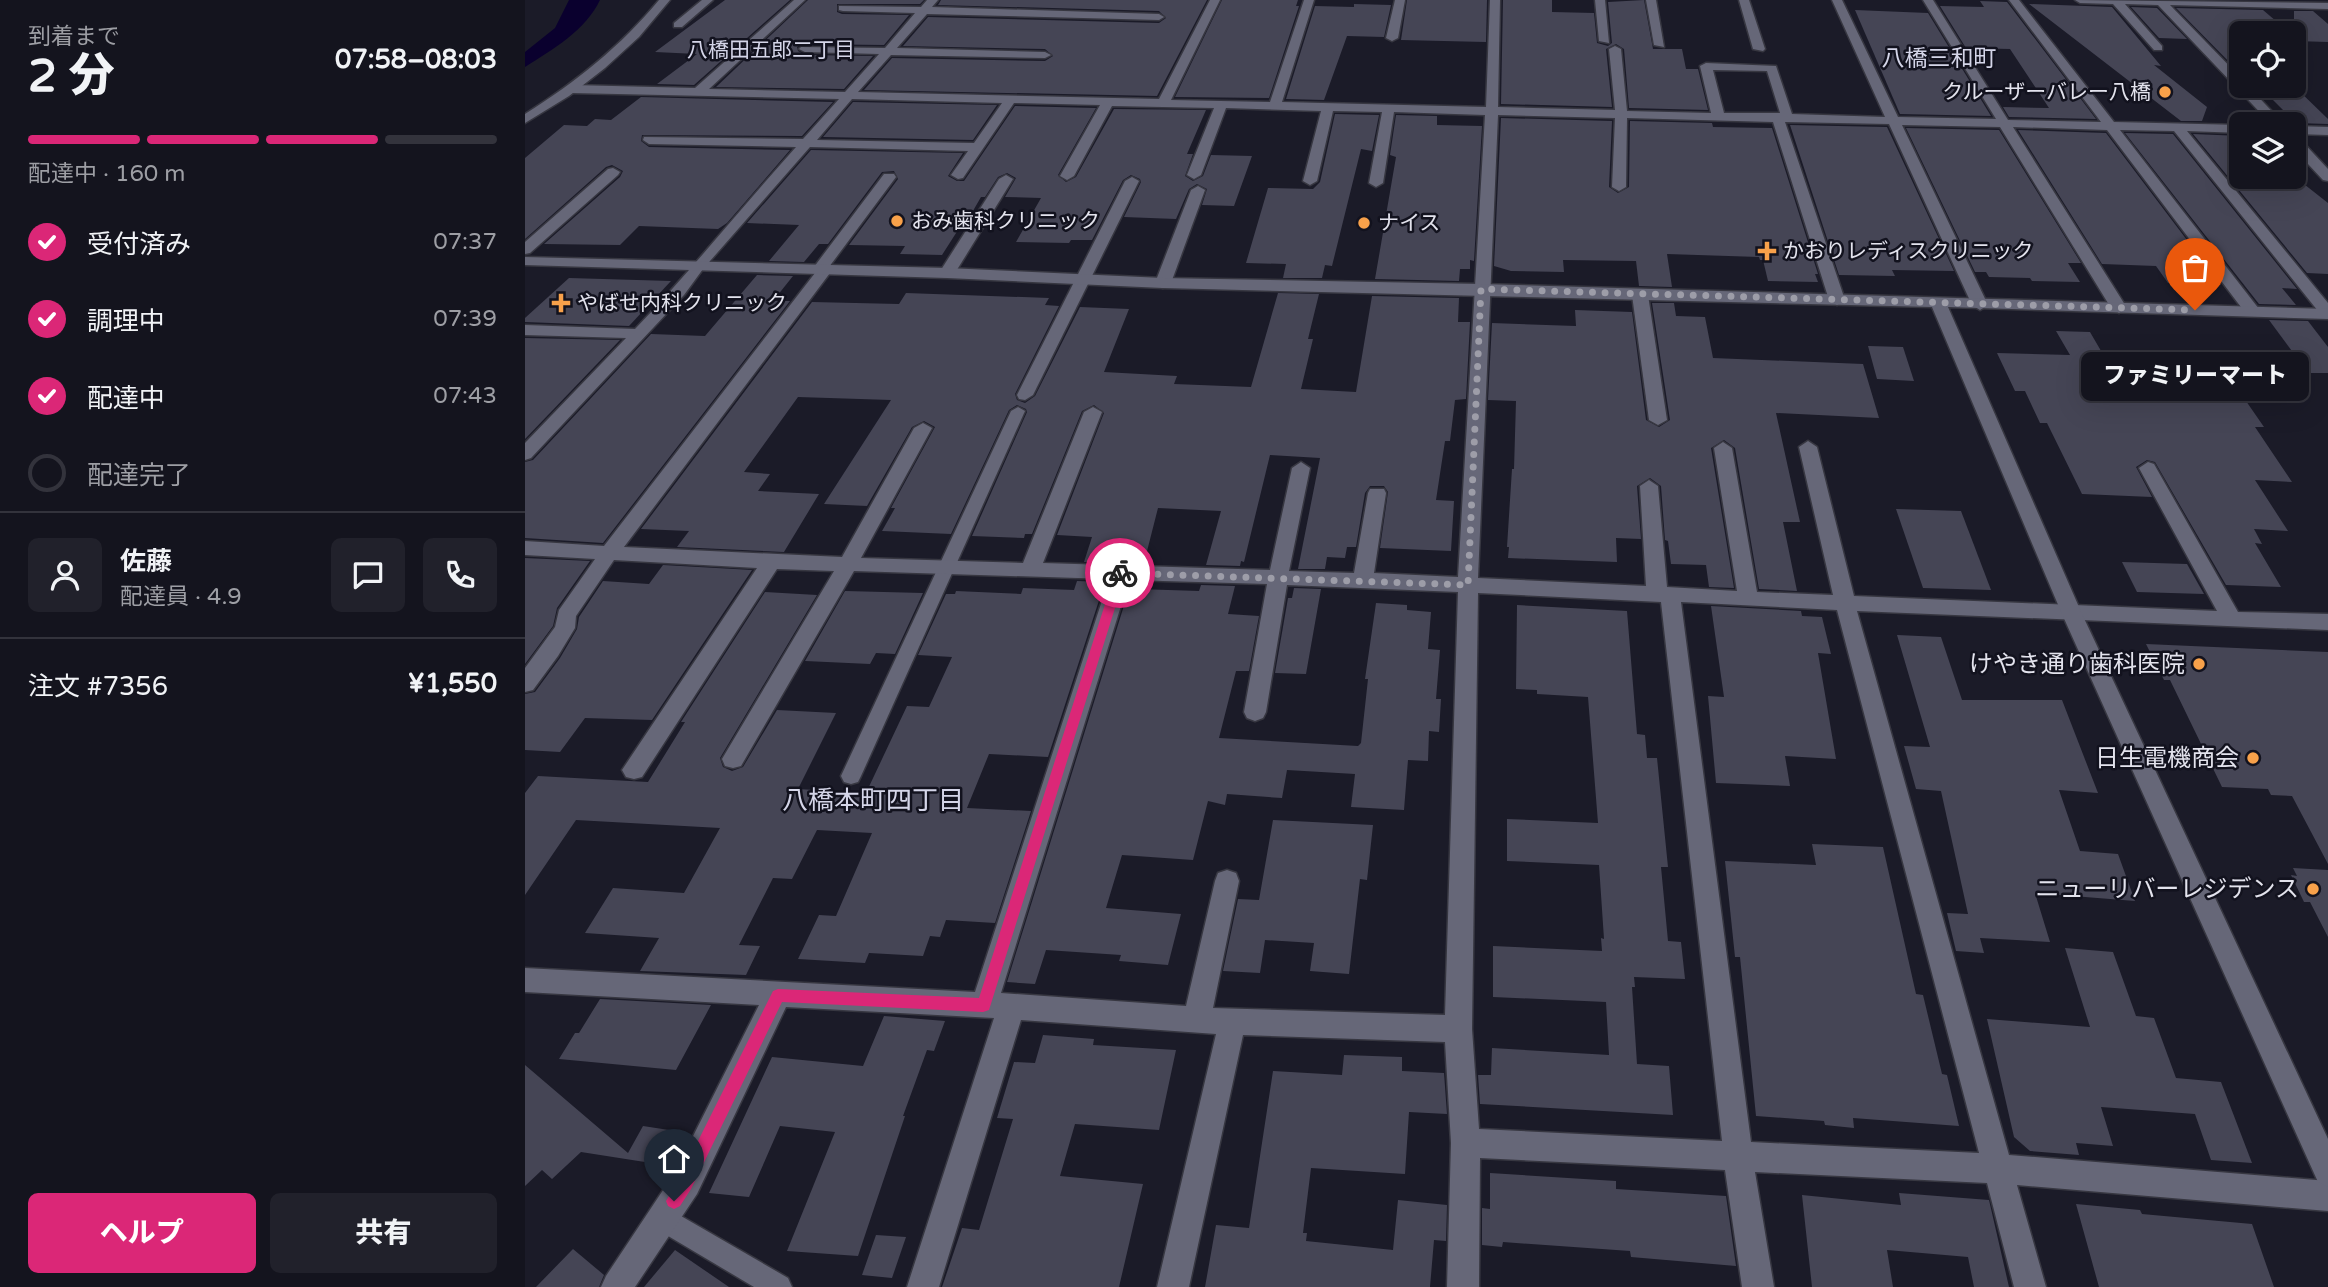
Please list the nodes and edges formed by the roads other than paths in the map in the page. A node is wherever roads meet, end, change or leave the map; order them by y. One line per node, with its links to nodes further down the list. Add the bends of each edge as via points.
1 (665, 0): 30 (street, via 618,54)
2 (708, 0): 22 (street)
3 (800, 0): 31 (street)
4 (933, 0): 20 (street)
5 (1215, 0): 35 (street)
6 (1309, 0): 37 (street)
7 (1400, 0): 23 (street)
8 (1495, 0): 40 (street)
9 (1600, 0): 42 (street)
10 (1651, 0): 24 (street)
11 (1744, 0): 27 (street)
12 (1837, 0): 46 (street)
13 (1929, 0): 47 (street)
14 (2014, 0): 48 (street)
15 (2080, 0): 16 (street)
16 (2116, 1): 17 (street); 25 (street)
17 (2160, 1): 18 (street); 41 (street)
18 (2328, 6)
19 (843, 8): 20 (street)
20 (923, 12): 21 (street); 28 (street)
21 (1159, 17)
22 (678, 25)
23 (1392, 38)
24 (1660, 45)
25 (2158, 48)
26 (805, 49): 28 (street)
27 (1759, 49)
28 (888, 51): 29 (street); 32 (street)
29 (1045, 54)
30 (572, 89): 31 (street); 45 (street)
31 (699, 90): 32 (street)
32 (850, 94): 33 (street); 54 (street)
33 (1012, 98): 34 (street); 55 (street)
34 (1109, 100): 35 (street); 59 (street)
35 (1164, 102): 36 (street)
36 (1222, 103): 37 (street); 73 (street)
37 (1275, 104): 38 (street)
38 (1328, 106): 39 (street); 64 (street)
39 (1389, 107): 40 (street); 65 (street)
40 (1492, 110): 42 (street); 74 (street)
41 (2266, 112)
42 (1621, 113): 43 (street); 66 (street)
43 (1718, 115): 44 (street); 44 (street, via 1706,66 1772,68)
44 (1782, 116): 46 (street); 76 (street)
45 (525, 119)
46 (1895, 119): 47 (street); 78 (street)
47 (2004, 122): 48 (street); 79 (street)
48 (2110, 125): 49 (street); 80 (street)
49 (2177, 127): 50 (street); 81 (street)
50 (2229, 129)
51 (2306, 130): 52 (street)
52 (2328, 131)
53 (649, 140): 54 (street)
54 (805, 144): 55 (street); 69 (street)
55 (978, 148): 58 (street)
56 (2306, 154): 61 (street)
57 (613, 172): 67 (street)
58 (958, 175)
59 (1067, 176)
60 (888, 177): 70 (street)
61 (2328, 177)
62 (1006, 179): 71 (street)
63 (1132, 181): 72 (street)
64 (1310, 181)
65 (1376, 183)
66 (1619, 187)
67 (525, 250)
68 (525, 261): 69 (street)
69 (698, 266): 70 (street); 83 (street)
70 (822, 270): 71 (street); 97 (street)
71 (947, 273): 72 (street)
72 (1084, 279): 73 (street); 84 (street)
73 (1163, 283): 74 (street)
74 (1481, 289): 75 (street); 105 (street)
75 (1640, 295): 76 (street); 87 (street)
76 (1837, 300): 77 (street)
77 (1938, 303): 78 (street); 109 (street)
78 (1980, 305): 79 (street)
79 (2119, 309): 80 (street)
80 (2253, 312): 81 (street)
81 (2328, 313)
82 (525, 330): 83 (street)
83 (639, 334): 91 (street)
84 (1025, 395)
85 (1018, 411): 100 (lane)
86 (1093, 412): 101 (street)
87 (1658, 421)
88 (923, 428): 99 (street)
89 (1808, 447): 108 (street)
90 (1723, 448): 107 (street)
91 (525, 454)
92 (1301, 468): 103 (street)
93 (2148, 468): 110 (street)
94 (1649, 486): 106 (street)
95 (1377, 493): 104 (street)
96 (525, 548): 97 (street)
97 (608, 554): 98 (street); 112 (street, via 566,615 565,628 551,650)
98 (771, 562): 99 (street); 115 (street)
99 (848, 564): 100 (street); 114 (street)
100 (946, 565): 101 (street); 116 (lane)
101 (1031, 568): 102 (street)
102 (1121, 573): 103 (street); 120 (street)
103 (1278, 578): 104 (street); 113 (street)
104 (1363, 580): 105 (street)
105 (1468, 585): 106 (street); 123 (street)
106 (1664, 594): 107 (street); 125 (street)
107 (1748, 598): 108 (street)
108 (1845, 603): 109 (street); 126 (street)
109 (2072, 614): 110 (street); 127 (street)
110 (2232, 619): 111 (street)
111 (2328, 622)
112 (525, 684)
113 (1255, 712)
114 (733, 759)
115 (634, 770)
116 (851, 776)
117 (1227, 881): 121 (street)
118 (525, 980): 119 (street)
119 (778, 995): 120 (street); 129 (street, via 685,1183)
120 (997, 1006): 121 (street); 132 (street)
121 (1197, 1019): 122 (street)
122 (1232, 1022): 123 (street); 133 (street)
123 (1458, 1029): 124 (street)
124 (1466, 1143): 125 (street); 134 (street)
125 (1738, 1156): 126 (street); 135 (street)
126 (1997, 1169): 128 (street); 136 (street)
127 (2328, 1172)
128 (2328, 1196)
129 (662, 1218): 130 (street); 131 (lane)
130 (617, 1287)
131 (779, 1287)
132 (923, 1287)
133 (1173, 1287)
134 (1464, 1287)
135 (1758, 1287)
136 (2030, 1287)

